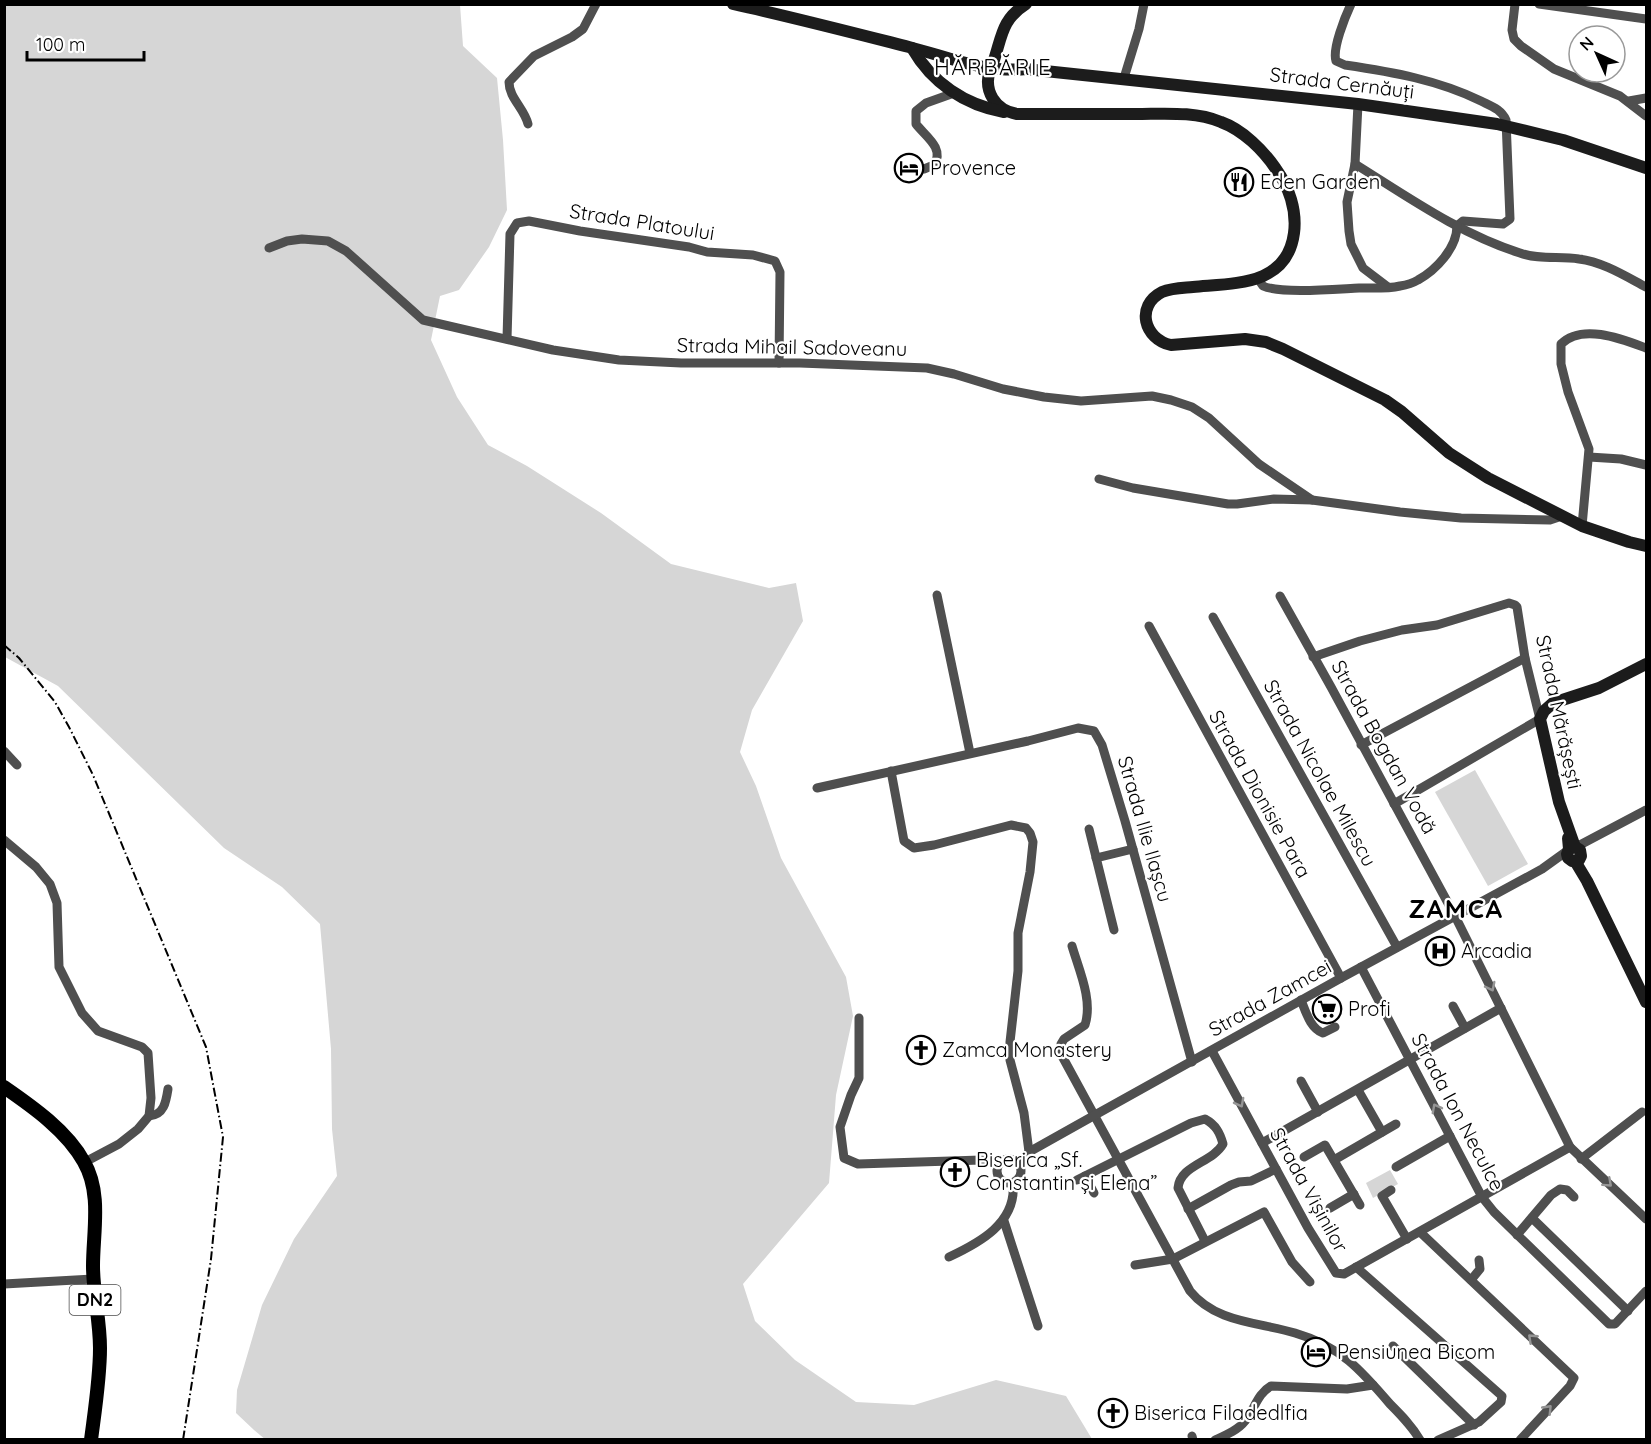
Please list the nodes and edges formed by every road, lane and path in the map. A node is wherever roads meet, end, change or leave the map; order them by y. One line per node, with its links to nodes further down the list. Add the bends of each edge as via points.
1 (596, 4): 19 (street, via 583,29 534,56 509,82 509,91)
2 (733, 4): 9 (street, Strada Cernăuți)
3 (1026, 4): 10 (street, via 1003,28)
4 (1144, 4): 11 (street)
5 (1351, 4): 20 (street, via 1334,56 1336,61 1446,85 1499,110)
6 (1515, 4): 14 (street, via 1512,30 1521,46 1554,69)
7 (1539, 4): 8 (street)
8 (1647, 19)
9 (912, 48): 10 (street, Strada Cernăuți); 12 (street, via 927,71)
10 (994, 66): 11 (street, Strada Cernăuți); 16 (street, via 991,97); 17 (street, via 1000,99 1012,108)
11 (1124, 78): 15 (street, Strada Cernăuți)
12 (954, 93): 16 (street, via 980,106); 23 (street, via 920,106 915,115 916,124 938,154 934,165)
13 (1647, 98): 14 (street)
14 (1629, 101): 18 (street)
15 (1358, 104): 20 (street, Strada Cernăuți); 21 (street)
16 (1010, 113): 17 (street)
17 (1036, 113): 27 (street, via 1176,113 1215,120 1241,133 1284,180 1294,216 1292,247 1283,262)
18 (1647, 116)
19 (528, 124)
20 (1508, 126): 22 (street, Strada Cernăuți); 24 (street, via 1510,219 1503,224 1463,221)
21 (1355, 164): 24 (street); 29 (street, via 1347,202 1351,244 1363,268)
22 (1647, 168)
23 (924, 169)
24 (1457, 226): 26 (street, via 1521,254 1581,259); 29 (street, via 1453,245 1438,263 1418,280)
25 (269, 248): 31 (street, Strada Mihail Sadoveanu, via 302,239 328,241 346,250 423,320)
26 (1616, 273): 28 (street); 30 (street)
27 (1258, 279): 29 (street, via 1263,286 1272,288); 38 (street, via 1161,293 1146,309 1146,322 1160,343 1245,339 1283,349 1385,400 1467,465)
28 (1647, 280)
29 (1388, 287)
30 (1647, 287)
31 (507, 339): 33 (street, Strada Mihail Sadoveanu, via 619,360); 33 (street, Strada Platoului, via 510,234 517,223 530,221 775,261 780,272)
32 (1647, 348): 34 (street, via 1590,333 1569,336 1561,344 1564,373)
33 (779, 363): 37 (street, Strada Mihail Sadoveanu, via 927,368 1062,400 1152,396 1171,400 1209,418 1259,464)
34 (1589, 457): 35 (street); 39 (street)
35 (1647, 465)
36 (1099, 479): 37 (street, Strada Mihail Sadoveanu, via 1227,504)
37 (1312, 500): 38 (street, Strada Mihail Sadoveanu, via 1461,518 1550,520)
38 (1562, 516): 39 (street)
39 (1582, 526): 40 (street)
40 (1647, 546)
41 (937, 595): 51 (street)
42 (1280, 596): 45 (street, Strada Bogdan Vodă)
43 (1213, 617): 65 (street, Strada Nicolae Milescu)
44 (1149, 626): 67 (street, Strada Dionisie Para)
45 (1314, 657): 46 (street, Strada Mărășești, via 1509,603 1515,605); 49 (street, Strada Bogdan Vodă)
46 (1526, 658): 48 (street, Strada Mărășești); 49 (street)
47 (1647, 664): 48 (street, via 1599,688 1553,703)
48 (1540, 719): 55 (street); 60 (street, Strada Mărășești)
49 (1361, 745): 55 (street, Strada Bogdan Vodă)
50 (4, 751): 52 (street)
51 (970, 753): 53 (street, Strada Ilie Ilașcu); 59 (street, Strada Ilie Ilașcu, via 1078,728 1094,731 1102,745)
52 (17, 765)
53 (891, 771): 54 (street, Strada Ilie Ilașcu); 91 (street, via 904,841 914,848 1011,825 1026,828 1030,833 1033,842 1018,933 1010,1041 1010,1060)
54 (817, 788)
55 (1394, 804): 62 (street, Strada Bogdan Vodă)
56 (1647, 810): 60 (street, Strada Zamcei)
57 (1089, 829): 61 (street)
58 (4, 840): 85 (street, via 50,884 57,903 59,967 82,1013 98,1031 142,1047 148,1053)
59 (1133, 849): 61 (street); 77 (street, Strada Ilie Ilașcu)
60 (1574, 853): 62 (street, Strada Zamcei); 69 (street, Strada Mărășești)
61 (1096, 858): 63 (street)
62 (1455, 916): 65 (street, Strada Zamcei); 71 (street, Strada Bogdan Vodă, one-way to 71)
63 (1114, 930)
64 (1072, 946): 84 (street, via 1088,1011 1085,1025 1064,1039 1061,1051)
65 (1397, 947): 66 (street, Strada Zamcei)
66 (1361, 967): 67 (street, Strada Zamcei); 76 (street, Strada Ion Neculce)
67 (1341, 978): 68 (street, Strada Zamcei)
68 (1301, 1000): 73 (street, via 1318,1031 1323,1033); 75 (street, Strada Zamcei)
69 (1647, 1002)
70 (1453, 1006): 74 (street)
71 (1501, 1008): 74 (street); 90 (street, Strada Bogdan Vodă)
72 (859, 1018): 97 (street, via 859,1078 840,1127 844,1158 858,1164 981,1160)
73 (1335, 1027)
74 (1465, 1028): 76 (street)
75 (1212, 1051): 77 (street, Strada Zamcei); 89 (street, Strada Vișinilor, one-way to 89)
76 (1410, 1059): 81 (street); 88 (street, Strada Ion Neculce, one-way to 76)
77 (1192, 1062): 84 (street, Strada Zamcei)
78 (1301, 1081): 82 (street)
79 (4, 1087): 96 (main road, DN2, via 57,1129)
80 (168, 1089): 85 (street, via 161,1112)
81 (1358, 1090): 82 (street); 87 (street)
82 (1318, 1112): 89 (street)
83 (1642, 1112): 94 (street)
84 (1095, 1115): 91 (street, Strada Zamcei); 93 (street)
85 (149, 1116): 96 (street, via 119,1144)
86 (1396, 1124): 87 (street)
87 (1382, 1132): 95 (street)
88 (1450, 1136): 99 (street); 105 (street, Strada Ion Neculce)
89 (1262, 1143): 100 (street, Strada Vișinilor)
90 (1570, 1147): 94 (street, Strada Bogdan Vodă); 105 (street)
91 (1029, 1152): 98 (street, Strada Zamcei)
92 (1304, 1157): 95 (street, via 1325,1145)
93 (1118, 1159): 103 (street, via 1081,1178); 109 (street, via 1198,1120 1212,1123 1223,1144 1218,1153 1179,1180 1178,1188); 118 (street)
94 (1581, 1159): 111 (street, Strada Bogdan Vodă, one-way to 111)
95 (1334, 1160): 104 (street)
96 (85, 1162): 122 (main road, DN2, via 96,1208)
97 (1000, 1163): 98 (street, via 1007,1159); 101 (street, via 1000,1180)
98 (1019, 1163): 101 (street, via 1022,1175)
99 (1396, 1167)
100 (1276, 1169): 109 (street, via 1231,1185); 121 (street, Strada Vișinilor, via 1332,1269 1344,1274)
101 (1013, 1183): 112 (street)
102 (1391, 1190): 115 (street, via 1382,1196)
103 (1094, 1193)
104 (1354, 1194): 107 (street); 108 (street)
105 (1482, 1197): 113 (street); 114 (street, Strada Ion Neculce)
106 (1574, 1197): 110 (street, via 1560,1189)
107 (1360, 1205)
108 (1330, 1208)
109 (1188, 1209): 116 (street)
110 (1532, 1218): 114 (street); 127 (street)
111 (1647, 1219)
112 (1004, 1221): 117 (street); 128 (street)
113 (1419, 1232): 115 (street); 123 (street)
114 (1517, 1235): 127 (street, Strada Ion Neculce, via 1609,1323 1615,1324)
115 (1407, 1239): 121 (street)
116 (1205, 1241): 118 (street); 124 (street, via 1264,1212 1292,1262)
117 (949, 1257)
118 (1173, 1259): 120 (street); 130 (street, via 1190,1290 1208,1308 1223,1316 1297,1334 1327,1346 1348,1359)
119 (1479, 1260): 123 (street, via 1480,1269)
120 (1135, 1265)
121 (1356, 1267): 131 (street, Strada Vișinilor, via 1502,1396 1496,1408)
122 (93, 1279): 125 (street); 133 (main road, DN2, via 100,1348)
123 (1471, 1280): 136 (street, one-way to 123, via 1574,1378)
124 (1310, 1282)
125 (4, 1284)
126 (1647, 1291): 127 (street, Strada Ion Neculce)
127 (1628, 1311)
128 (1038, 1326)
129 (1393, 1346): 131 (street)
130 (1373, 1385): 132 (street, via 1347,1389 1271,1386 1259,1396 1245,1422); 134 (street)
131 (1474, 1425): 135 (street, Strada Vișinilor)
132 (1218, 1439)
133 (91, 1440)
134 (1420, 1440)
135 (1438, 1440)
136 (1520, 1440)

